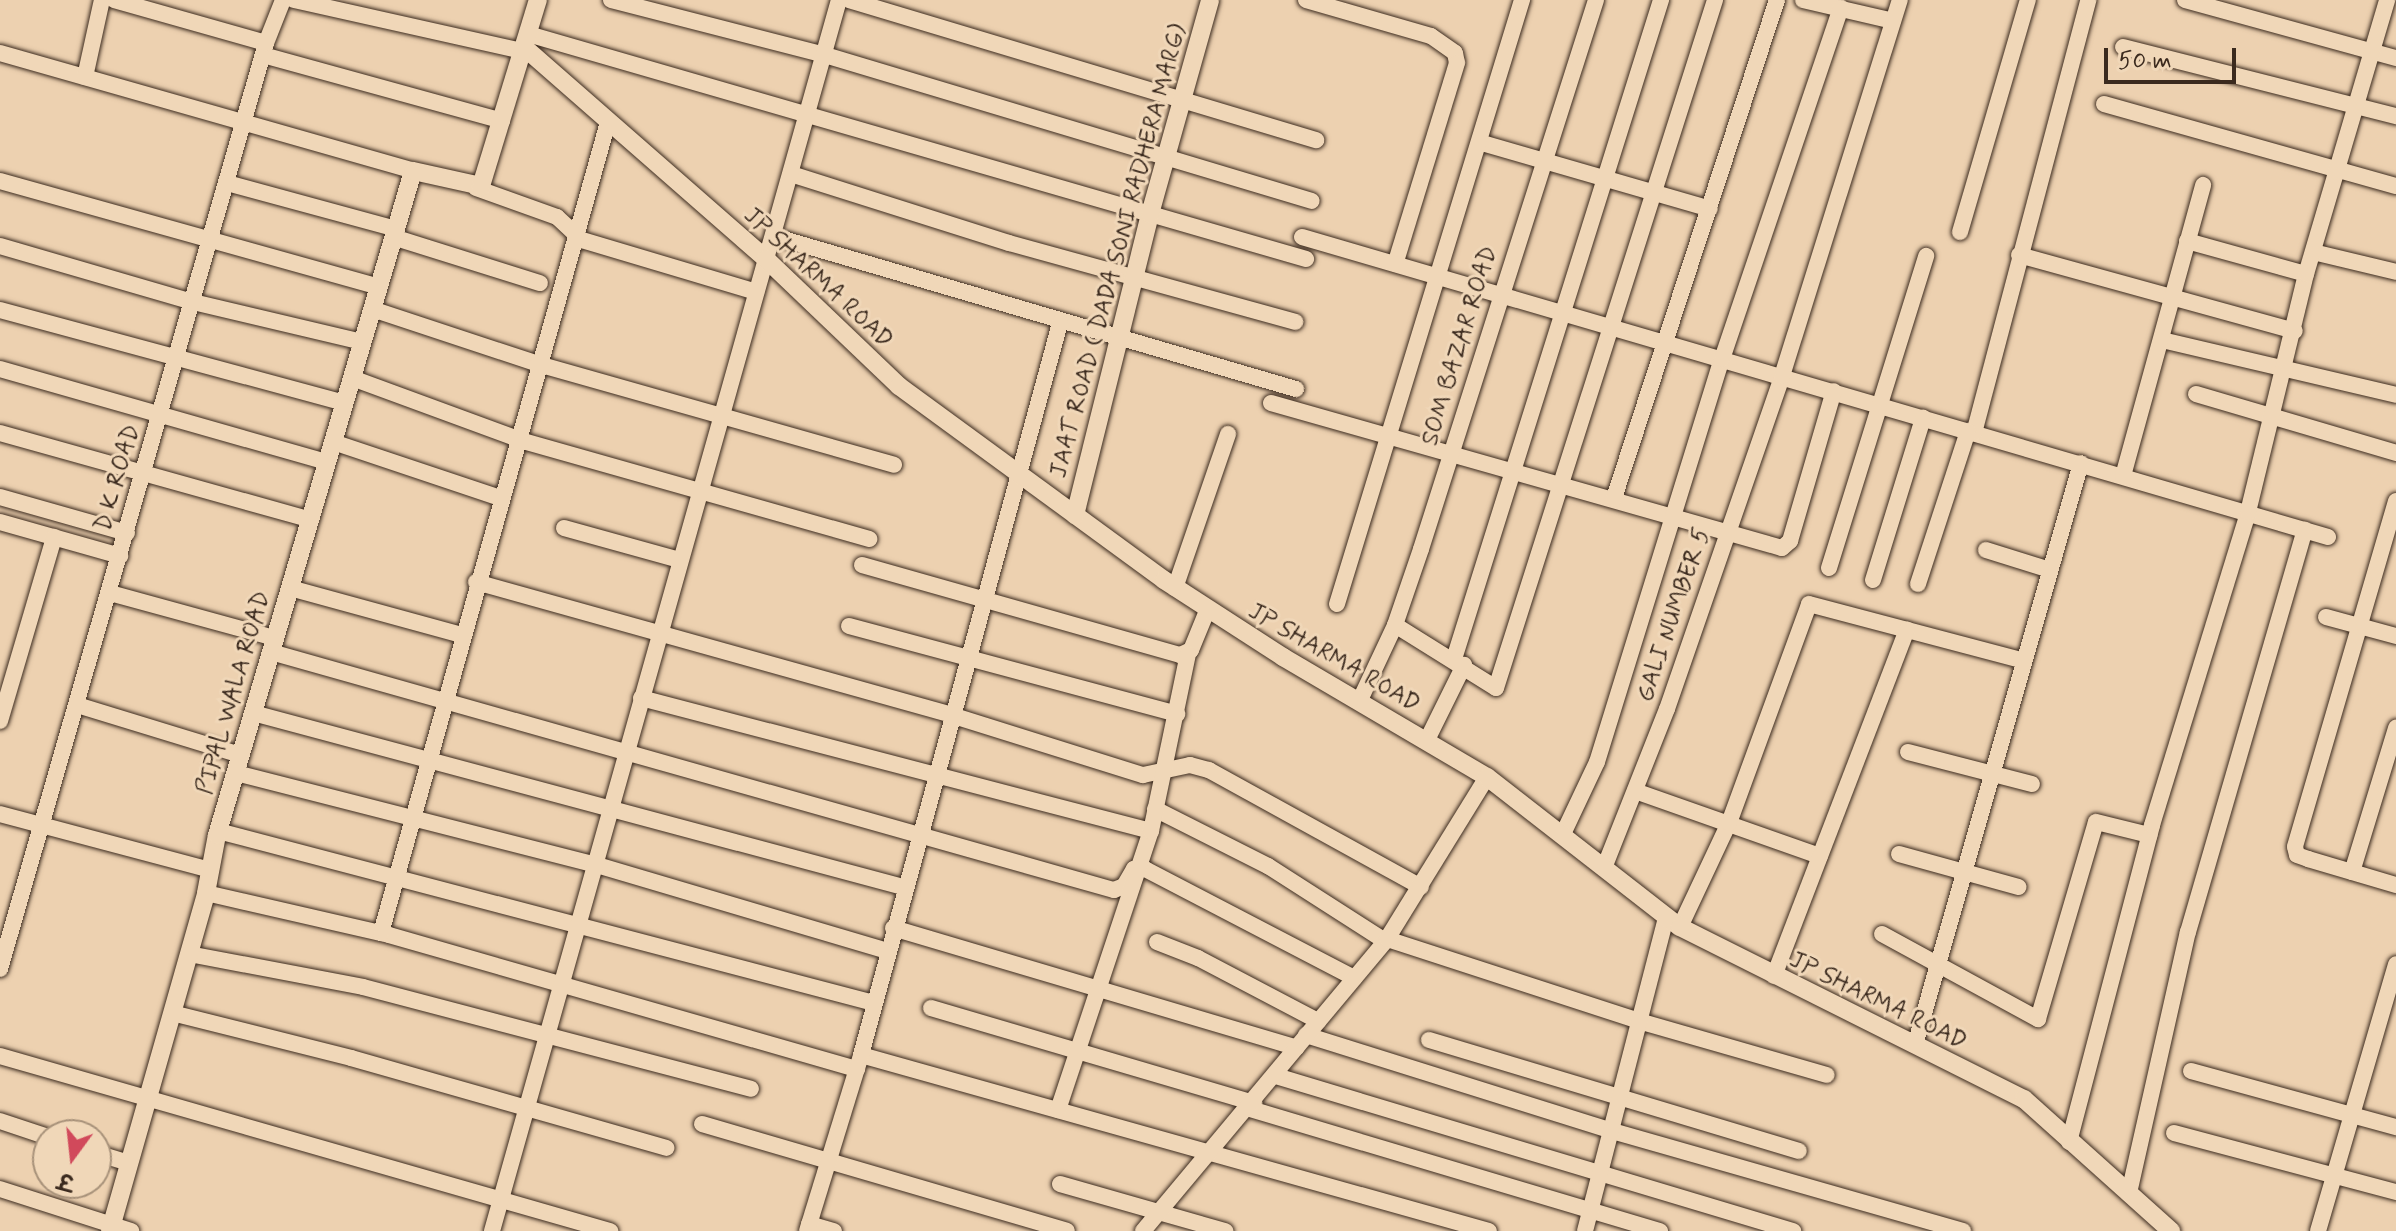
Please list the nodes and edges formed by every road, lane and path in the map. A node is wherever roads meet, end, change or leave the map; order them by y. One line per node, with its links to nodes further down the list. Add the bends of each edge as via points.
1 (102, 0): 31 (street)
2 (114, 0): 26 (street)
3 (283, 0): 26 (street, D K ROAD)
4 (294, 0): 24 (street)
5 (538, 0): 24 (street)
6 (611, 0): 29 (street)
7 (839, 0): 29 (street)
8 (849, 0): 32 (street)
9 (1210, 0): 32 (street, JAAT ROAD ( DADA SONI RADHERA MARG))
10 (1306, 0): 70 (street, via 1431,36 1455,53 1457,63)
11 (1522, 0): 41 (street)
12 (1596, 0): 43 (street, SOM BAZAR ROAD)
13 (1661, 0): 47 (street)
14 (1715, 0): 53 (street)
15 (1777, 0): 55 (street)
16 (1803, 0): 22 (street)
17 (1900, 0): 23 (street, GALI NUMBER 5)
18 (2028, 0): 57 (street)
19 (2088, 0): 66 (street)
20 (2185, 0): 27 (street)
21 (2387, 0): 27 (street)
22 (1841, 8): 23 (street); 92 (street)
23 (1893, 21): 97 (street, GALI NUMBER 5)
24 (525, 44): 35 (street); 37 (street); 39 (street, JP SHARMA ROAD)
25 (2123, 47): 34 (street)
26 (264, 49): 37 (street); 38 (street, D K ROAD)
27 (2373, 50): 30 (street); 34 (street)
28 (0, 53): 31 (street)
29 (825, 55): 35 (street); 42 (street)
30 (2396, 58)
31 (85, 77): 38 (street)
32 (1183, 100): 40 (street); 42 (street, JAAT ROAD ( DADA SONI RADHERA MARG))
33 (2104, 104): 44 (street)
34 (2358, 105): 36 (street); 44 (street)
35 (808, 116): 46 (street); 56 (street)
36 (2396, 116)
37 (502, 121): 52 (street, via 483,182)
38 (243, 122): 45 (street); 49 (street, D K ROAD)
39 (608, 122): 60 (street); 68 (street, JP SHARMA ROAD)
40 (1316, 140)
41 (1482, 143): 43 (street); 74 (street)
42 (1166, 158): 54 (street); 56 (street, JAAT ROAD ( DADA SONI RADHERA MARG))
43 (1544, 161): 47 (street); 78 (street, SOM BAZAR ROAD)
44 (2339, 170): 51 (street); 65 (street)
45 (413, 171): 52 (street); 58 (street, PIPAL WALA ROAD)
46 (791, 174): 59 (street); 73 (street, via 1009,243)
47 (1605, 178): 53 (street); 83 (street)
48 (0, 181): 63 (street)
49 (227, 183): 58 (street); 63 (street, D K ROAD)
50 (2203, 185): 62 (street)
51 (2396, 186)
52 (476, 188): 60 (street, via 557,217)
53 (1654, 192): 55 (street); 86 (street)
54 (1312, 201)
55 (1710, 209): 91 (street)
56 (1150, 214): 69 (street); 73 (street, JAAT ROAD ( DADA SONI RADHERA MARG))
57 (1960, 232)
58 (395, 233): 75 (street); 76 (street, PIPAL WALA ROAD)
59 (773, 236): 68 (street); 85 (street)
60 (574, 237): 77 (street); 94 (street)
61 (1302, 237): 70 (street)
62 (2187, 241): 72 (street); 79 (street)
63 (211, 243): 76 (street); 80 (street, D K ROAD)
64 (0, 246): 80 (street)
65 (2313, 252): 71 (street); 72 (street)
66 (2019, 255): 79 (street); 110 (street)
67 (1926, 256): 105 (street)
68 (766, 259): 77 (street); 121 (street, JP SHARMA ROAD, via 899,386)
69 (1306, 259)
70 (1395, 264): 74 (street)
71 (2396, 272)
72 (2306, 274): 87 (street)
73 (1134, 275): 84 (street); 89 (street, JAAT ROAD ( DADA SONI RADHERA MARG))
74 (1436, 276): 78 (street); 113 (street)
75 (540, 283)
76 (379, 287): 81 (street, PIPAL WALA ROAD)
77 (756, 292): 108 (street)
78 (1502, 293): 83 (street); 117 (street, SOM BAZAR ROAD)
79 (2171, 299): 87 (street); 88 (street)
80 (193, 302): 90 (street); 93 (street, D K ROAD)
81 (372, 309): 90 (street, PIPAL WALA ROAD); 94 (street)
82 (0, 310): 93 (street)
83 (1562, 312): 86 (street); 122 (street)
84 (1295, 322)
85 (1060, 323): 89 (street); 121 (street)
86 (1612, 327): 91 (street); 125 (street)
87 (2295, 331): 96 (street)
88 (2162, 340): 96 (street); 124 (street)
89 (1117, 341): 99 (street); 132 (street, JAAT ROAD ( DADA SONI RADHERA MARG))
90 (362, 342): 98 (street, PIPAL WALA ROAD)
91 (1667, 343): 92 (street); 129 (street)
92 (1722, 359): 97 (street); 133 (street)
93 (178, 360): 103 (street); 106 (street, D K ROAD)
94 (538, 364): 108 (street); 114 (street)
95 (0, 369): 106 (street)
96 (2282, 370): 102 (street); 107 (street)
97 (1782, 376): 100 (street); 138 (street, GALI NUMBER 5)
98 (352, 378): 103 (street, PIPAL WALA ROAD); 114 (street)
99 (1296, 389)
100 (1834, 391): 105 (street); 138 (street, via 1786,546)
101 (2196, 394): 107 (street)
102 (2396, 395)
103 (344, 403): 115 (street, PIPAL WALA ROAD)
104 (1271, 403): 113 (street)
105 (1877, 404): 109 (street); 147 (street)
106 (162, 414): 118 (street); 123 (street, D K ROAD)
107 (2271, 416): 116 (street); 131 (street)
108 (720, 418): 120 (street); 126 (street)
109 (1923, 418): 110 (street); 149 (street)
110 (1971, 432): 119 (street); 151 (street)
111 (0, 433): 123 (street)
112 (1228, 434): 153 (street)
113 (1392, 436): 117 (street); 156 (street)
114 (517, 438): 126 (street); 128 (street)
115 (333, 442): 118 (street, PIPAL WALA ROAD); 128 (street)
116 (2396, 453)
117 (1451, 455): 122 (street); 159 (street, SOM BAZAR ROAD)
118 (327, 462): 134 (street, PIPAL WALA ROAD)
119 (2081, 463): 124 (street); 148 (street)
120 (894, 465)
121 (1016, 472): 132 (street, JP SHARMA ROAD); 155 (street)
122 (1517, 473): 125 (street); 170 (street)
123 (144, 476): 134 (street); 139 (street, D K ROAD)
124 (2123, 476): 131 (street)
125 (1563, 486): 129 (street); 170 (street, via 1496,688)
126 (699, 492): 142 (street); 145 (street)
127 (0, 497): 139 (street)
128 (500, 498): 150 (street)
129 (1614, 498): 133 (street)
130 (2396, 501): 161 (street)
131 (2248, 512): 137 (street); 200 (street)
132 (1075, 515): 153 (street, JP SHARMA ROAD)
133 (1675, 516): 138 (street); 201 (street, via 1597,762)
134 (311, 520): 152 (street, PIPAL WALA ROAD)
135 (0, 522): 140 (street)
136 (564, 528): 145 (street)
137 (2305, 530): 141 (street); 273 (street, via 2188,932)
138 (1728, 532): 190 (street, GALI NUMBER 5)
139 (127, 533): 144 (street, D K ROAD)
140 (54, 537): 144 (street); 178 (street)
141 (2328, 537)
142 (869, 539)
143 (1986, 550): 148 (street)
144 (120, 556): 154 (street, D K ROAD)
145 (679, 560): 163 (street)
146 (862, 565): 155 (street)
147 (1829, 568)
148 (2050, 570): 169 (street)
149 (1873, 580)
150 (476, 582): 163 (street); 164 (street)
151 (1918, 584)
152 (290, 588): 164 (street); 166 (street, PIPAL WALA ROAD)
153 (1175, 588): 157 (street, JP SHARMA ROAD)
154 (110, 593): 166 (street); 174 (street, D K ROAD)
155 (984, 596): 167 (street); 168 (street)
156 (1337, 604)
157 (1207, 611): 167 (street); 173 (street, JP SHARMA ROAD)
158 (2326, 617): 161 (street)
159 (1395, 625): 170 (street); 173 (street, SOM BAZAR ROAD)
160 (849, 626): 168 (street)
161 (2361, 626): 165 (street); 209 (street, via 2295,847 2297,855)
162 (1907, 630): 169 (street); 195 (street, via 1809,604); 203 (street)
163 (657, 633): 171 (street); 177 (street)
164 (462, 635): 172 (street)
165 (2396, 636)
166 (273, 645): 172 (street); 175 (street, PIPAL WALA ROAD)
167 (1188, 654): 176 (street)
168 (967, 657): 176 (street); 177 (street)
169 (2024, 661): 185 (street)
170 (1459, 662): 180 (street)
171 (641, 698): 181 (street); 187 (street)
172 (443, 700): 181 (street); 183 (street)
173 (1359, 702): 180 (street, JP SHARMA ROAD)
174 (77, 705): 184 (street); 196 (street, D K ROAD)
175 (253, 713): 183 (street); 184 (street, PIPAL WALA ROAD)
176 (1177, 714): 186 (street)
177 (951, 715): 186 (street, via 1143,775); 187 (street)
178 (0, 721)
179 (2396, 728): 209 (street)
180 (1427, 740): 188 (street, JP SHARMA ROAD)
181 (628, 749): 191 (street); 199 (street)
182 (1908, 752): 185 (street)
183 (427, 762): 191 (street); 194 (street)
184 (238, 764): 194 (street); 197 (street, PIPAL WALA ROAD)
185 (1992, 772): 189 (street); 208 (street)
186 (1163, 773): 192 (street); 213 (street, via 1190,765 1241,783)
187 (935, 774): 198 (street); 199 (street)
188 (1487, 777): 201 (street, JP SHARMA ROAD); 213 (street)
189 (2032, 784)
190 (1635, 791): 195 (street); 206 (street, GALI NUMBER 5)
191 (614, 809): 204 (street); 212 (street)
192 (1155, 809): 198 (street); 221 (street, via 1268,866)
193 (0, 814): 196 (street)
194 (411, 819): 204 (street); 210 (street)
195 (1729, 823): 203 (street); 216 (street)
196 (42, 826): 207 (street); 227 (street, D K ROAD)
197 (218, 831): 207 (street, PIPAL WALA ROAD); 210 (street)
198 (1151, 831): 205 (street)
199 (919, 832): 205 (street, via 1114,890); 212 (street)
200 (2149, 835): 225 (street, via 2096,822 2038,1019); 261 (street)
201 (1562, 836): 206 (street, JP SHARMA ROAD)
202 (1899, 854): 208 (street)
203 (1820, 856): 228 (street)
204 (597, 865): 217 (street); 223 (street)
205 (1139, 868): 229 (street); 231 (street)
206 (1604, 868): 216 (street, JP SHARMA ROAD)
207 (211, 870): 215 (street, PIPAL WALA ROAD)
208 (1964, 871): 214 (street); 225 (street)
209 (2352, 872): 211 (street)
210 (396, 877): 217 (street); 219 (street)
211 (2396, 885)
212 (903, 887): 218 (street)
213 (1421, 887): 221 (street)
214 (2019, 887)
215 (206, 893): 219 (street); 224 (street, PIPAL WALA ROAD)
216 (1673, 922): 228 (street, JP SHARMA ROAD); 237 (street)
217 (580, 924): 230 (street); 232 (street)
218 (893, 928): 223 (street); 231 (street)
219 (381, 933): 230 (street)
220 (1882, 934): 225 (street)
221 (1386, 940): 229 (street); 237 (street)
222 (1157, 942): 236 (street)
223 (887, 951): 232 (street)
224 (189, 954): 235 (street, PIPAL WALA ROAD); 238 (street, via 363,987)
225 (1938, 964): 241 (street)
226 (2396, 964): 233 (street)
227 (0, 969)
228 (1774, 976): 241 (street, JP SHARMA ROAD)
229 (1354, 978): 236 (street)
230 (563, 985): 238 (street); 244 (street)
231 (1097, 987): 240 (street); 242 (street)
232 (874, 1003): 244 (street)
233 (2390, 1005): 254 (street)
234 (931, 1008): 242 (street)
235 (172, 1013): 249 (street, PIPAL WALA ROAD); 252 (street)
236 (1318, 1021): 240 (street)
237 (1642, 1022): 246 (street); 250 (street)
238 (549, 1034): 248 (street); 252 (street)
239 (1429, 1040): 250 (street)
240 (1302, 1042): 247 (street); 258 (street)
241 (1915, 1045): 261 (street, JP SHARMA ROAD, via 2024,1099)
242 (1079, 1052): 251 (street); 253 (street)
243 (0, 1056): 249 (street)
244 (859, 1062): 253 (street); 266 (street)
245 (2191, 1071): 254 (street)
246 (1827, 1075)
247 (1276, 1076): 251 (street); 269 (street)
248 (751, 1089)
249 (147, 1097): 267 (street, PIPAL WALA ROAD); 274 (street)
250 (1621, 1097): 258 (street); 263 (street)
251 (1250, 1106): 264 (street); 275 (street)
252 (527, 1108): 262 (street); 274 (street)
253 (1058, 1110): 264 (street)
254 (2352, 1114): 257 (street); 268 (street)
255 (0, 1121): 259 (street)
256 (702, 1124): 266 (street)
257 (2396, 1127)
258 (1612, 1131): 269 (street); 291 (street)
259 (32, 1132)
260 (2174, 1133): 268 (street)
261 (2069, 1142): 273 (street, JP SHARMA ROAD)
262 (666, 1148)
263 (1799, 1151)
264 (1207, 1152): 276 (street); 287 (street)
265 (112, 1158): 267 (street)
266 (829, 1158): 278 (street); 284 (street)
267 (129, 1163): 279 (street, PIPAL WALA ROAD)
268 (2334, 1173): 272 (street); 292 (street)
269 (1600, 1176): 275 (street); 290 (street)
270 (1060, 1184): 276 (street)
271 (0, 1189): 279 (street)
272 (2396, 1192)
273 (2129, 1193): 277 (street, JP SHARMA ROAD)
274 (501, 1201): 281 (street); 282 (street)
275 (1591, 1210): 288 (street); 289 (street)
276 (1160, 1213): 285 (street); 286 (street)
277 (2161, 1227)
278 (808, 1228): 283 (street)
279 (111, 1229): 280 (street)
280 (131, 1231)
281 (492, 1231)
282 (610, 1231)
283 (834, 1231)
284 (1067, 1231)
285 (1143, 1231)
286 (1225, 1231)
287 (1489, 1231)
288 (1585, 1231)
289 (1660, 1231)
290 (1793, 1231)
291 (1963, 1231)
292 (2318, 1231)

